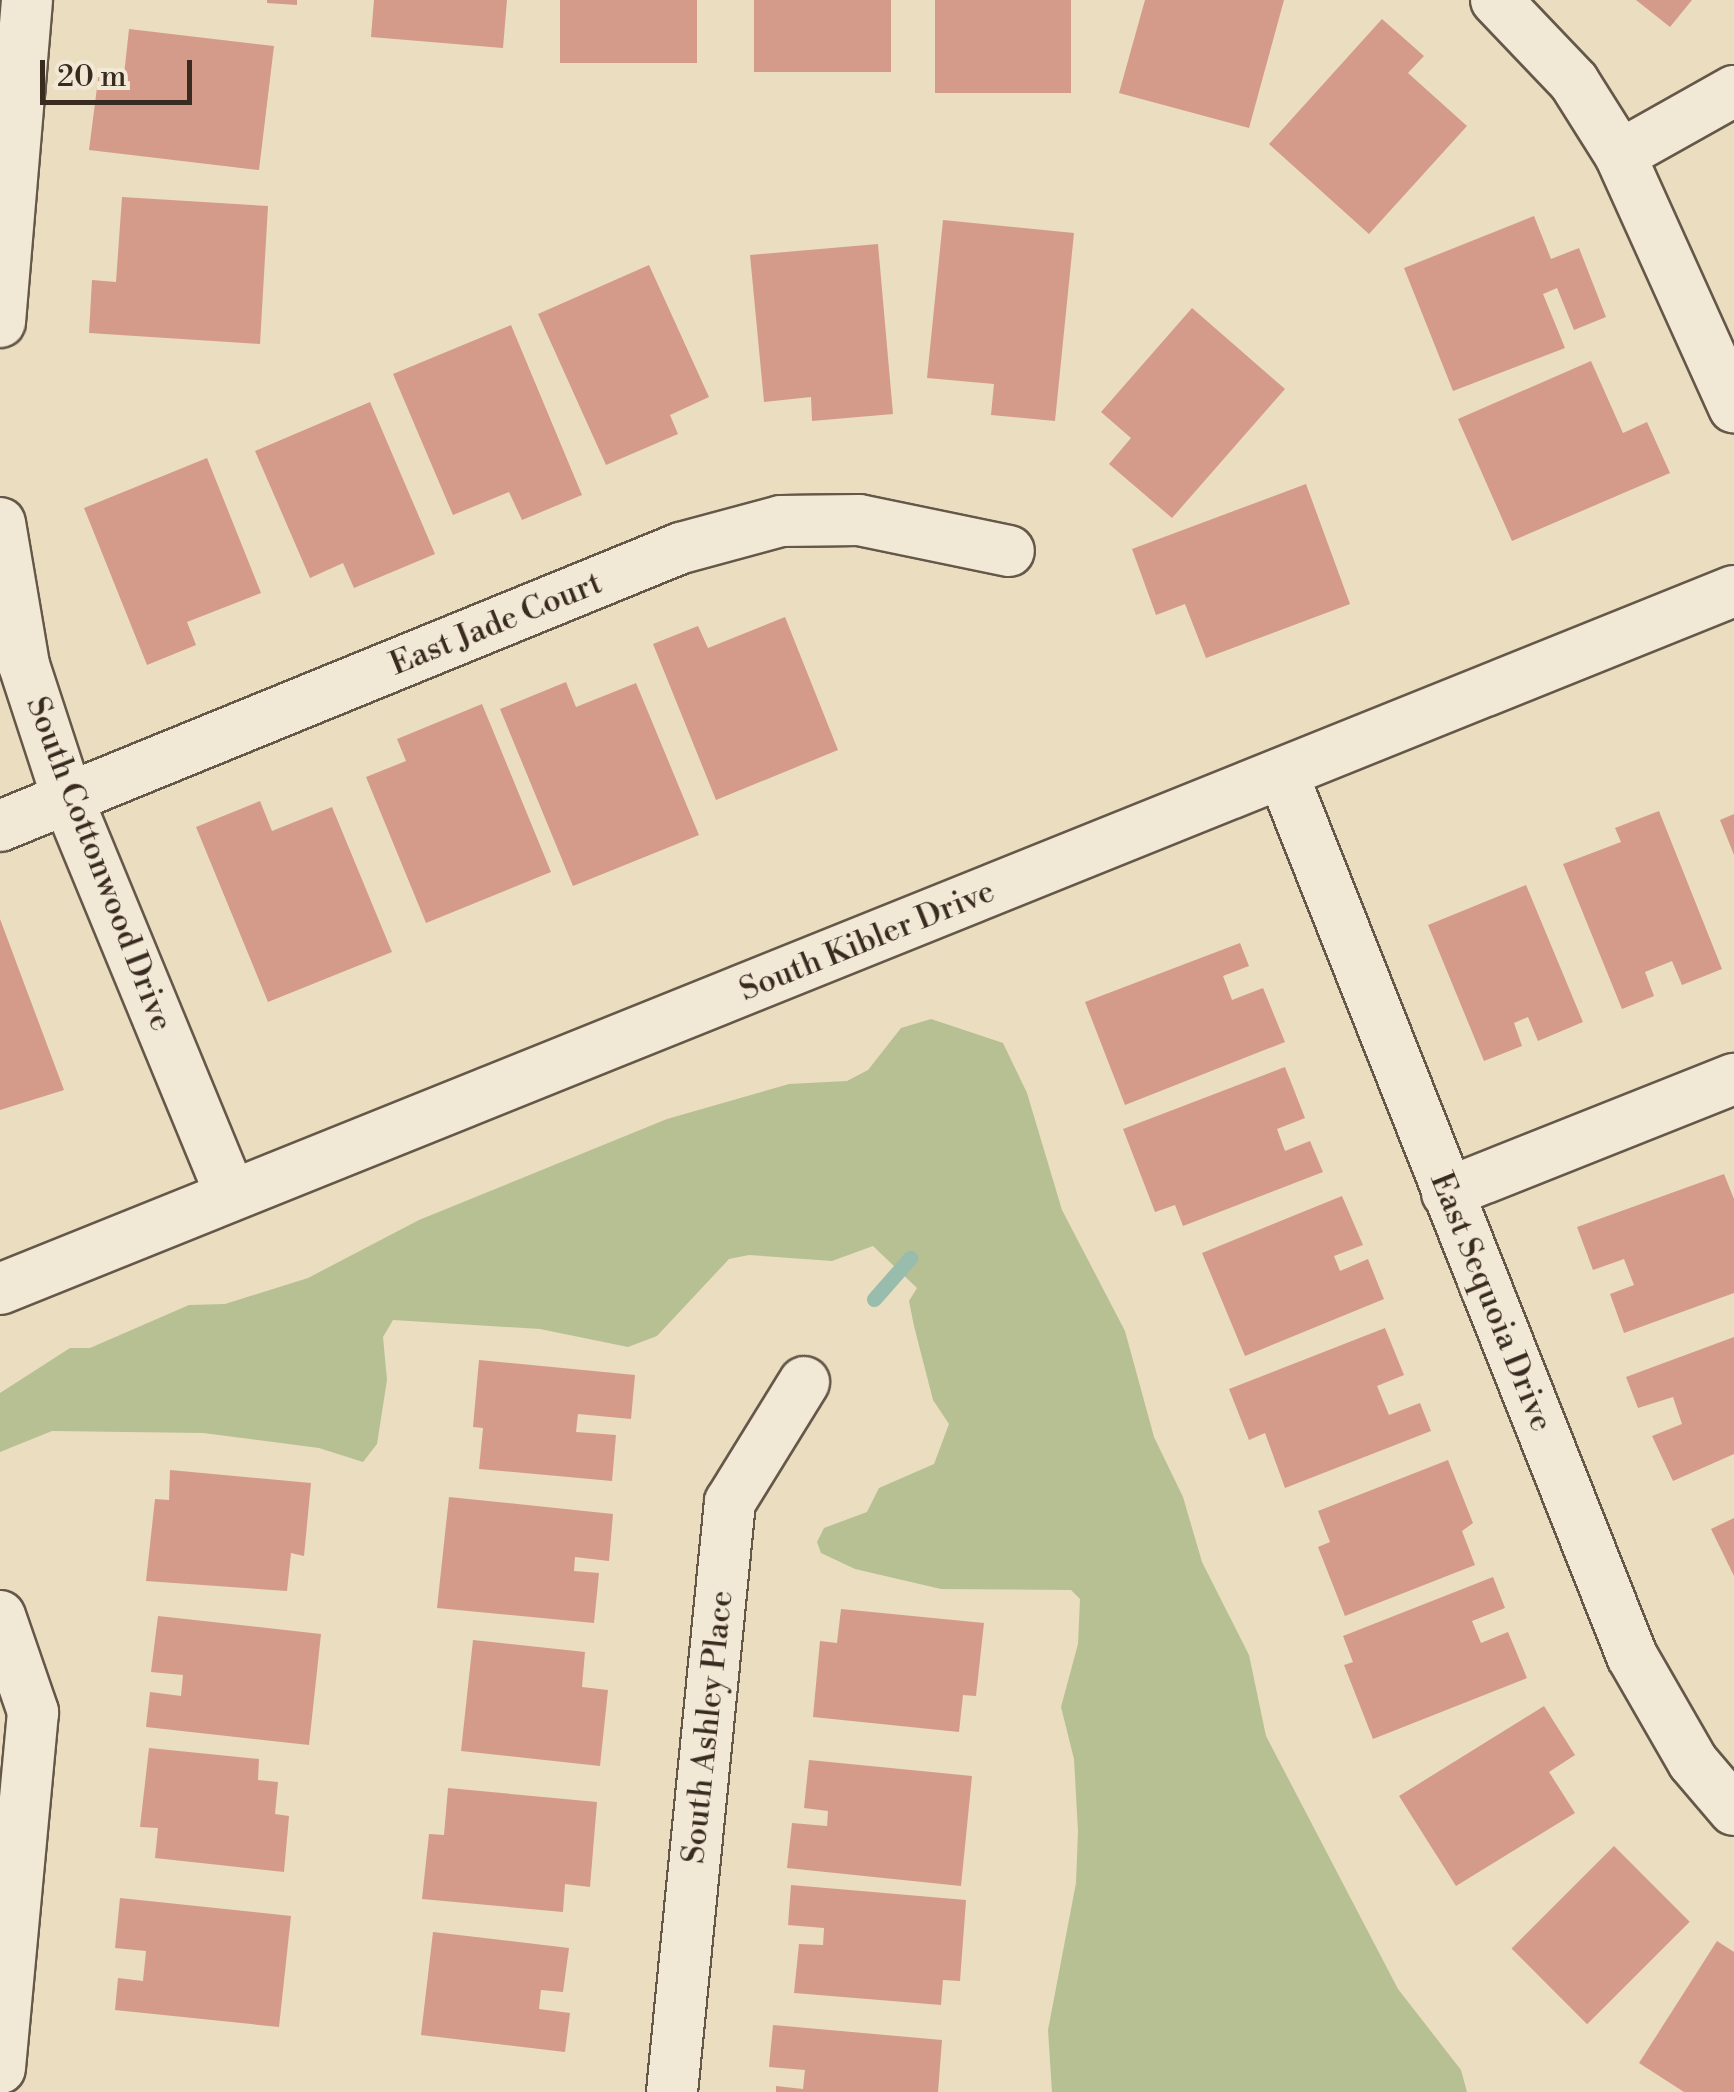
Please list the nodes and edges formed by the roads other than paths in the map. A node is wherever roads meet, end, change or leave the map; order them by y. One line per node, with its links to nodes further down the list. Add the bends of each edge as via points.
1 (26, 0): 5 (street)
2 (1496, 0): 4 (street, via 1574,82)
3 (1734, 91): 4 (street)
4 (1620, 154): 6 (street)
5 (0, 322)
6 (1734, 408)
7 (0, 524): 11 (street, South Cottonwood Drive, via 24,666)
8 (1009, 551): 11 (street, East Jade Court, via 859,520 781,520 682,548)
9 (1734, 592): 10 (street, South Kibler Drive)
10 (1283, 775): 14 (street, East Sequoia Drive); 15 (street, South Kibler Drive)
11 (68, 800): 12 (street, East Jade Court); 15 (street, South Cottonwood Drive)
12 (0, 826)
13 (1734, 1079): 14 (street)
14 (1447, 1193): 19 (street, East Sequoia Drive, via 1632,1656 1694,1762)
15 (231, 1195): 16 (street, South Kibler Drive)
16 (0, 1289)
17 (804, 1382): 21 (street, South Ashley Place, via 730,1502)
18 (0, 1616): 20 (street, via 33,1712)
19 (1734, 1810)
20 (0, 2068)
21 (672, 2092)

